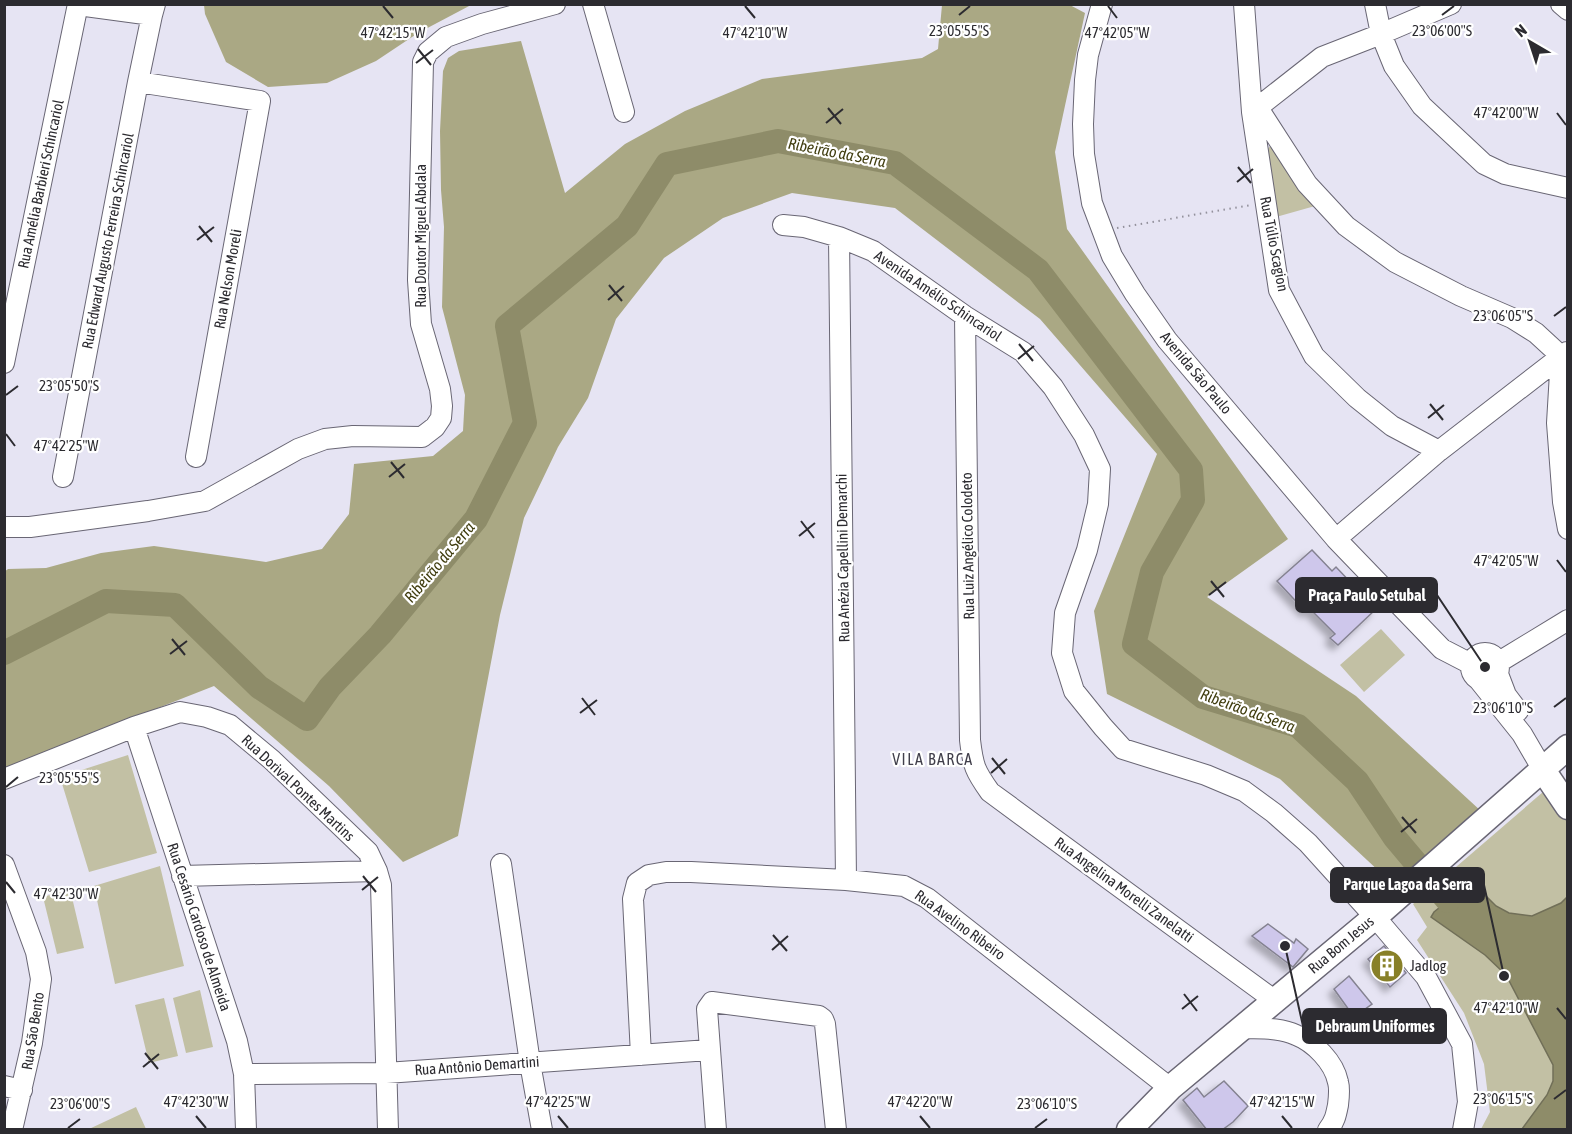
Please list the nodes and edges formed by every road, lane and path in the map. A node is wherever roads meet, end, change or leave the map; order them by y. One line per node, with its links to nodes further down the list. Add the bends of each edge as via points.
1 (555, 4): 26 (street, Rua Doutor Miguel Abdala, via 446,37 428,52 423,62 418,280 421,324 442,406 435,427 422,436 325,439 298,449 205,501 30,527)
2 (593, 4): 14 (street)
3 (1102, 4): 18 (street, Avenida São Paulo, via 1088,55 1083,124 1088,183)
4 (1244, 4): 13 (street, Rua Túlio Scagion)
5 (1375, 4): 11 (street)
6 (1451, 4): 11 (street)
7 (1561, 4): 10 (street)
8 (78, 5): 9 (street); 22 (street, Rua Amélia Barbieri Schincariol)
9 (153, 10): 12 (street, Rua Edward Augusto Ferreira Schincariol)
10 (1568, 10)
11 (1381, 34): 13 (street, via 1322,57); 15 (street, via 1394,66 1422,106 1484,164 1505,174)
12 (138, 82): 24 (street, Rua Nelson Moreli, via 260,101); 25 (street, Rua Edward Augusto Ferreira Schincariol)
13 (1255, 110): 16 (street, Rua Túlio Scagion); 21 (street, via 1307,184 1346,226 1395,262 1512,318)
14 (624, 112)
15 (1568, 188)
16 (1265, 203): 18 (path); 23 (street, Rua Túlio Scagion, via 1280,290 1314,356 1392,426)
17 (783, 225): 19 (street, Avenida Amélio Schincariol)
18 (1102, 231): 28 (street, Avenida São Paulo, via 1123,274 1167,340)
19 (839, 237): 20 (street, Avenida Amélio Schincariol, via 873,251); 41 (street, Rua Anézia Capellini Demarchi)
20 (965, 316): 34 (street, Rua Luiz Angélico Colodeto, via 970,740); 42 (street, Avenida Amélio Schincariol, via 1023,352 1078,425 1100,470 1098,504 1087,550 1065,613 1062,653 1074,691 1123,749 1244,791 1274,813)
21 (1564, 354): 23 (street); 27 (street, via 1557,423)
22 (4, 363)
23 (1439, 450): 28 (street)
24 (196, 457)
25 (63, 477)
26 (4, 526)
27 (1568, 529)
28 (1336, 539): 31 (street, Avenida São Paulo, via 1442,649)
29 (1568, 620): 30 (street)
30 (1498, 668): 31 (street, via 1495,656 1486,652 1476,656); 33 (street, via 1506,695)
31 (1475, 672): 33 (street, via 1522,734)
32 (134, 727): 35 (street, Rua Dorival Pontes Martins); 39 (street, Rua Dorival Pontes Martins, via 180,712 230,725 368,852); 40 (street, Rua Cesário Cardoso de Almeida)
33 (1558, 763): 36 (main road); 42 (main road, Rua Bom Jesus)
34 (978, 776): 43 (street, Rua Angelina Morelli Zanelatti, via 990,792)
35 (4, 779)
36 (1568, 807)
37 (501, 864): 47 (street)
38 (4, 865): 50 (street, Rua São Bento, via 36,952 41,980 32,1043)
39 (377, 871): 40 (street); 48 (street, via 381,885)
40 (182, 876): 49 (street, Rua Cesário Cardoso de Almeida, via 237,1041)
41 (846, 880): 46 (street, Rua Avelino Ribeiro, via 666,872 649,875 637,883 633,899); 51 (street, Rua Avelino Ribeiro, via 904,886 927,898)
42 (1381, 911): 43 (main road, Rua Bom Jesus); 60 (street, Avenida Amélio Schincariol, via 1426,977 1462,1044 1468,1102)
43 (1274, 1000): 44 (main road, Rua Bom Jesus)
44 (1241, 1028): 51 (main road, Rua Bom Jesus); 59 (street, via 1277,1029 1316,1047 1333,1068 1340,1094 1335,1121)
45 (710, 1050): 46 (street, Rua Antônio Demartini); 56 (street); 57 (street, via 707,1009 712,1002 819,1016 825,1024)
46 (641, 1055): 47 (street, Rua Antônio Demartini)
47 (530, 1062): 48 (street, Rua Antônio Demartini); 55 (street)
48 (386, 1073): 49 (street, Rua Antônio Demartini); 54 (street)
49 (244, 1074): 53 (street, Rua Cesário Cardoso de Almeida)
50 (13, 1088): 52 (street, Rua São Bento)
51 (1170, 1088): 58 (main road, Rua Bom Jesus)
52 (12, 1130)
53 (246, 1130)
54 (388, 1130)
55 (542, 1130)
56 (716, 1130)
57 (836, 1130)
58 (1129, 1130)
59 (1328, 1130)
60 (1463, 1130)

